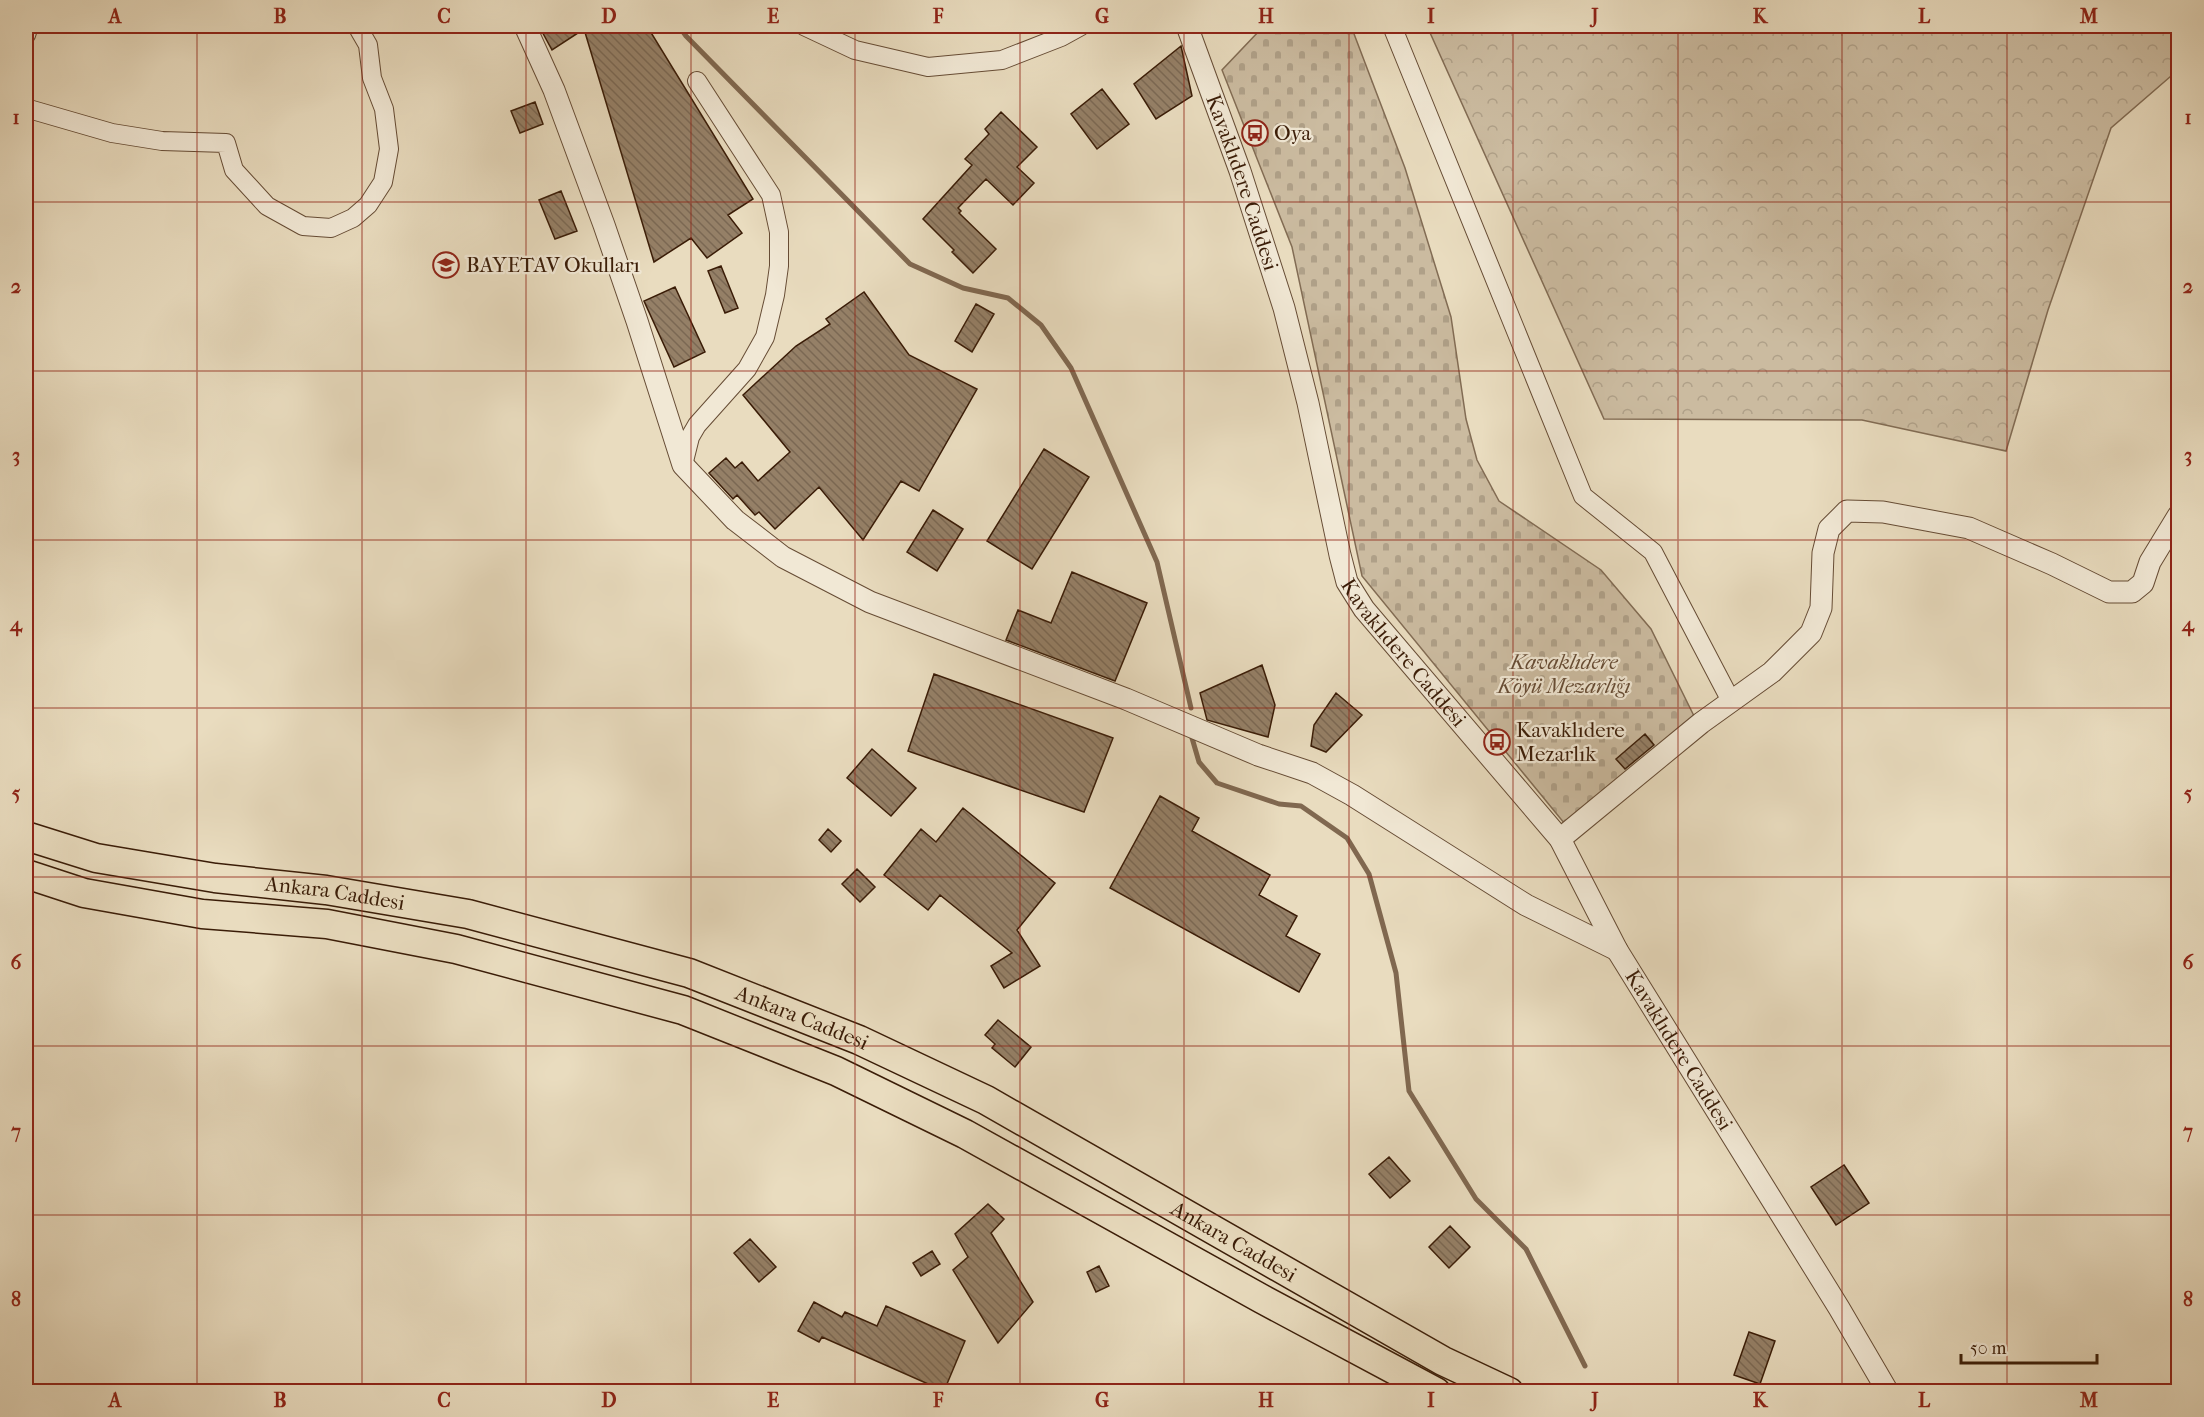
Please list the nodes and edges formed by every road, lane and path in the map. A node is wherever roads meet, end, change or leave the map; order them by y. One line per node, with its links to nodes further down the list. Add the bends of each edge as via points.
1 (29, 26): 8 (street)
2 (357, 26): 10 (street, via 368,45 372,78 384,109 389,149 383,182 368,205 332,228 303,226 267,206 234,170 226,143 122,135)
3 (525, 26): 11 (street, via 554,90 604,225)
4 (804, 26): 5 (street, via 855,50 928,67 1002,60)
5 (1081, 26)
6 (1187, 26): 15 (street, Kavaklıdere Caddesi, via 1284,308 1347,582 1364,609)
7 (1392, 26): 13 (street, via 1583,496 1653,552)
8 (26, 35)
9 (697, 81): 11 (street, via 771,195 779,232 779,266 765,337 747,369 697,424)
10 (26, 111)
11 (683, 465): 17 (street, via 735,520 783,557 870,602 1126,699 1258,755 1312,772 1526,905)
12 (2178, 516): 13 (street, via 2150,562 2143,583 2132,592 2109,592 1970,528 1883,512 1847,511 1829,529 1822,553 1821,608 1811,633 1772,672)
13 (1731, 701): 15 (street)
14 (26, 836): 18 (highway, Ankara Caddesi, via 96,858 468,914 689,972 859,1040 986,1100)
15 (1560, 839): 17 (street, Kavaklıdere Caddesi)
16 (26, 874): 19 (highway, Ankara Caddesi, via 84,893 202,914 327,924 456,949 683,1010 836,1071 965,1134)
17 (1617, 950): 22 (street, Kavaklıdere Caddesi)
18 (1443, 1360): 20 (highway, Ankara Caddesi); 21 (highway)
19 (1436, 1392)
20 (1509, 1392)
21 (1531, 1392)
22 (1888, 1392)

